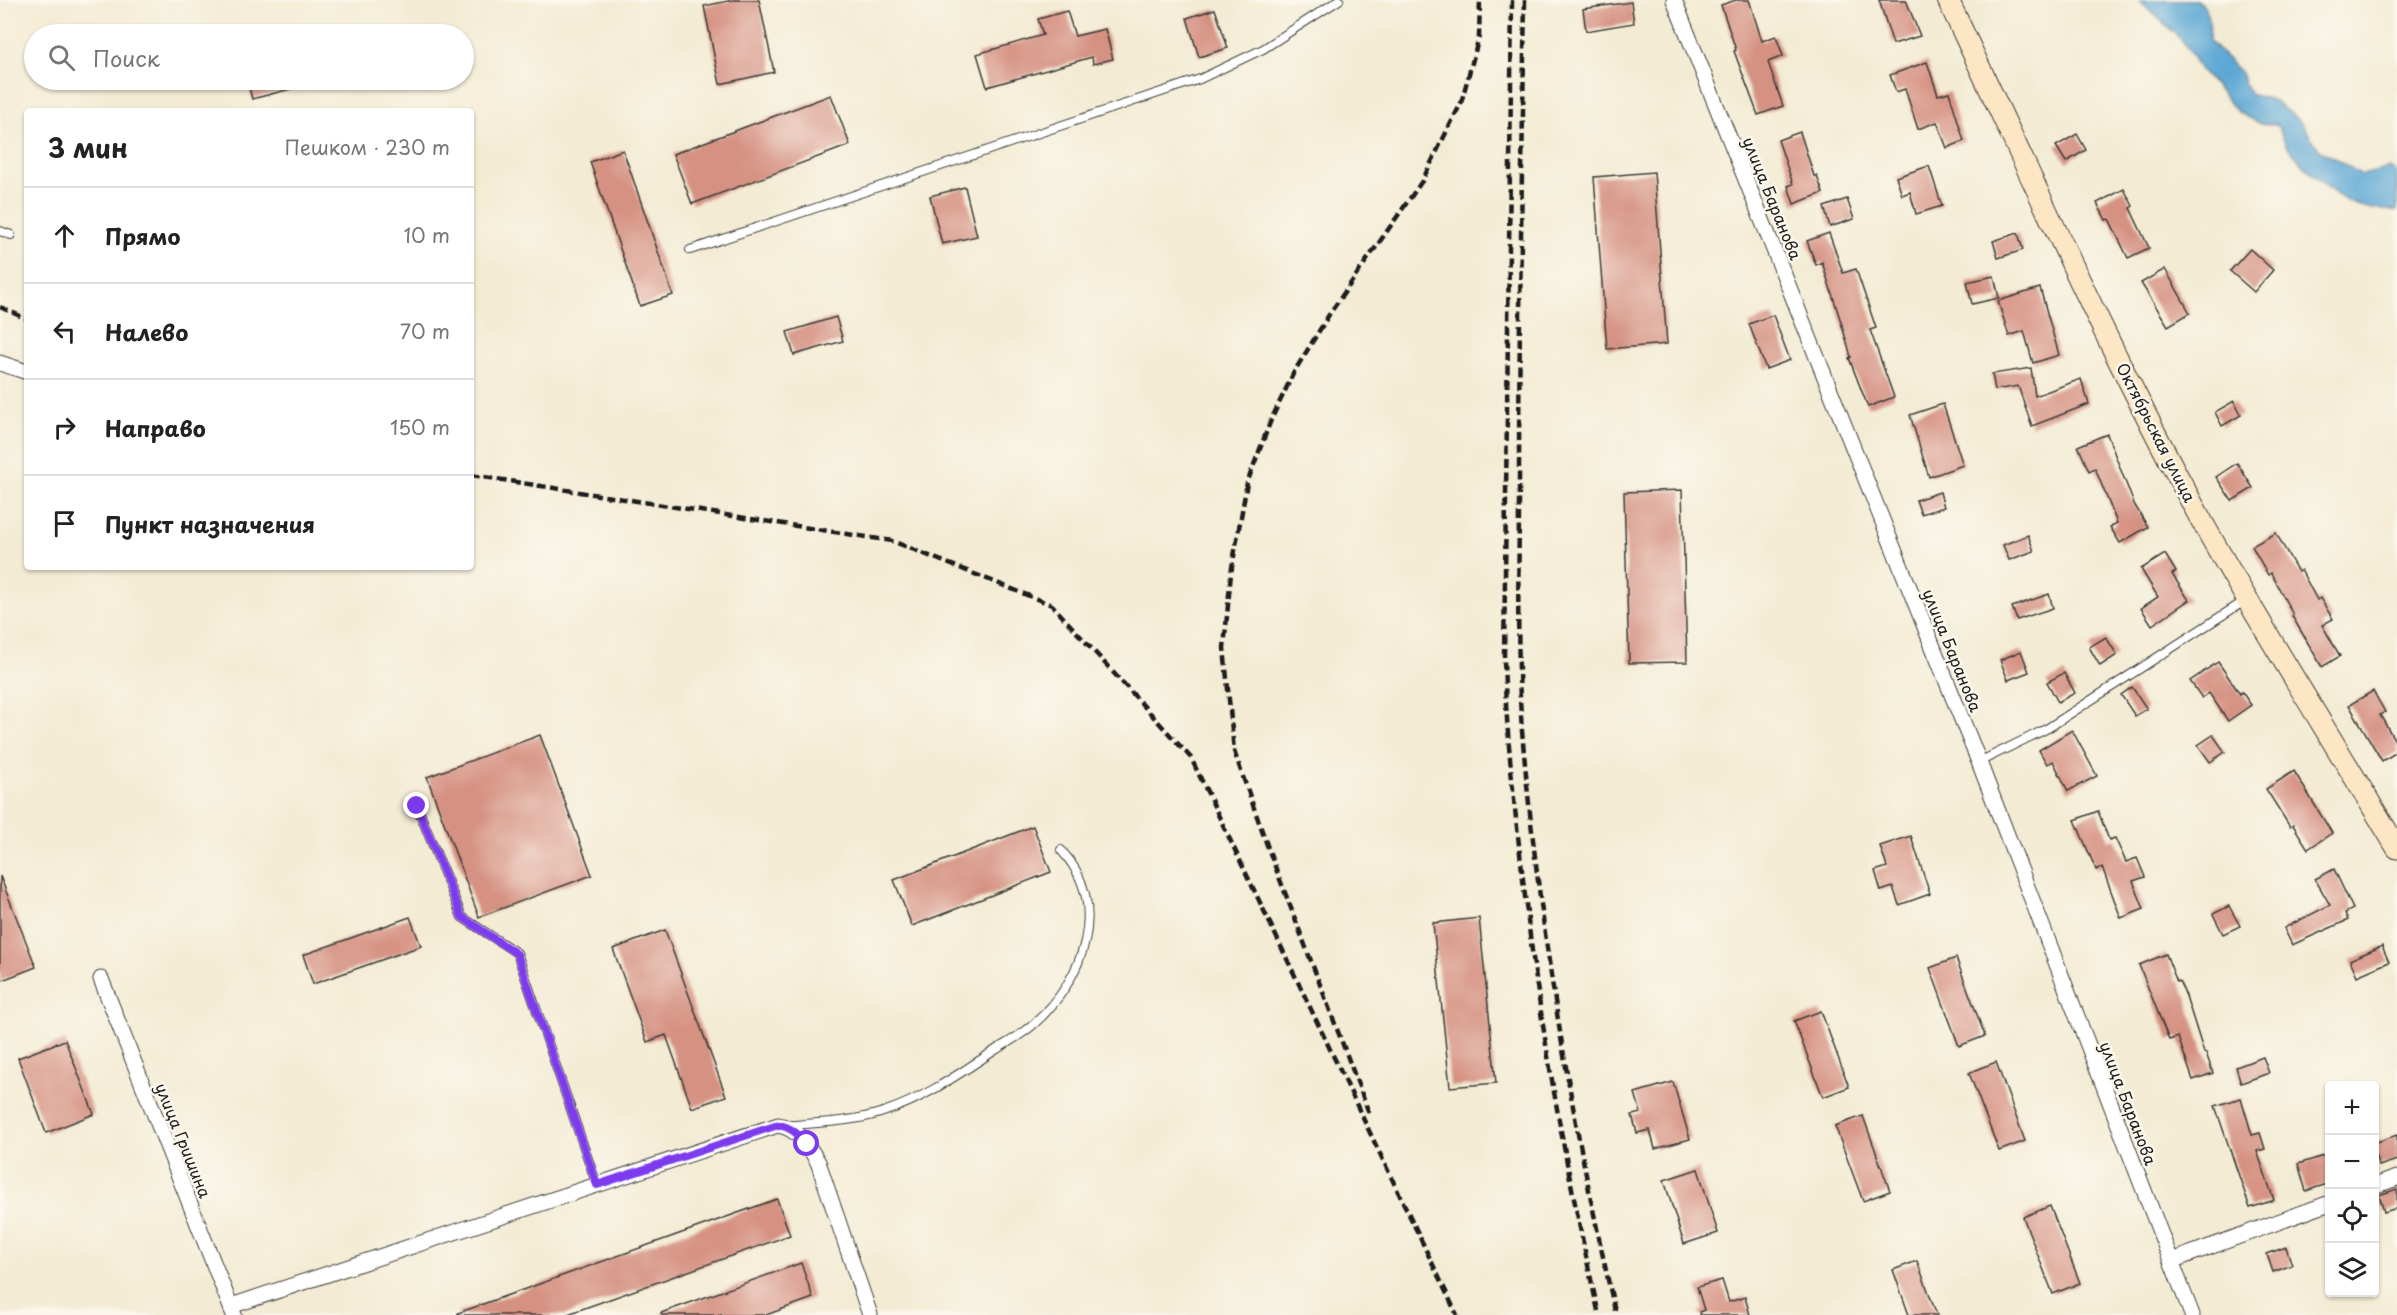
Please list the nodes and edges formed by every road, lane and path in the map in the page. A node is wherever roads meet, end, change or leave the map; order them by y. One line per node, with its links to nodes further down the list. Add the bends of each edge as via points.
1 (1338, 0): 6 (lane, via 1263,49 1200,79)
2 (1674, 0): 10 (street, улица Баранова)
3 (1948, 0): 9 (street, Октябрьская улица, via 2134,390)
4 (0, 231): 5 (lane)
5 (11, 235)
6 (690, 250)
7 (0, 363): 8 (street)
8 (24, 371)
9 (2247, 599): 10 (lane, via 2048,728); 12 (street, Октябрьская улица)
10 (1978, 762): 20 (street, улица Баранова)
11 (417, 806): 18 (lane, via 462,917 517,954)
12 (2397, 848)
13 (1061, 850): 15 (lane, via 1080,879 1088,932 1078,964 1060,996 1035,1024 942,1083 886,1111)
14 (101, 979): 21 (street, улица Гришина)
15 (786, 1126): 18 (street, via 778,1125); 22 (street, via 807,1144 818,1162)
16 (2397, 1178): 17 (street)
17 (2379, 1184)
18 (597, 1185): 21 (street)
19 (2325, 1205): 20 (street)
20 (2171, 1261): 23 (street, улица Баранова)
21 (232, 1311)
22 (870, 1315)
23 (2192, 1315)

